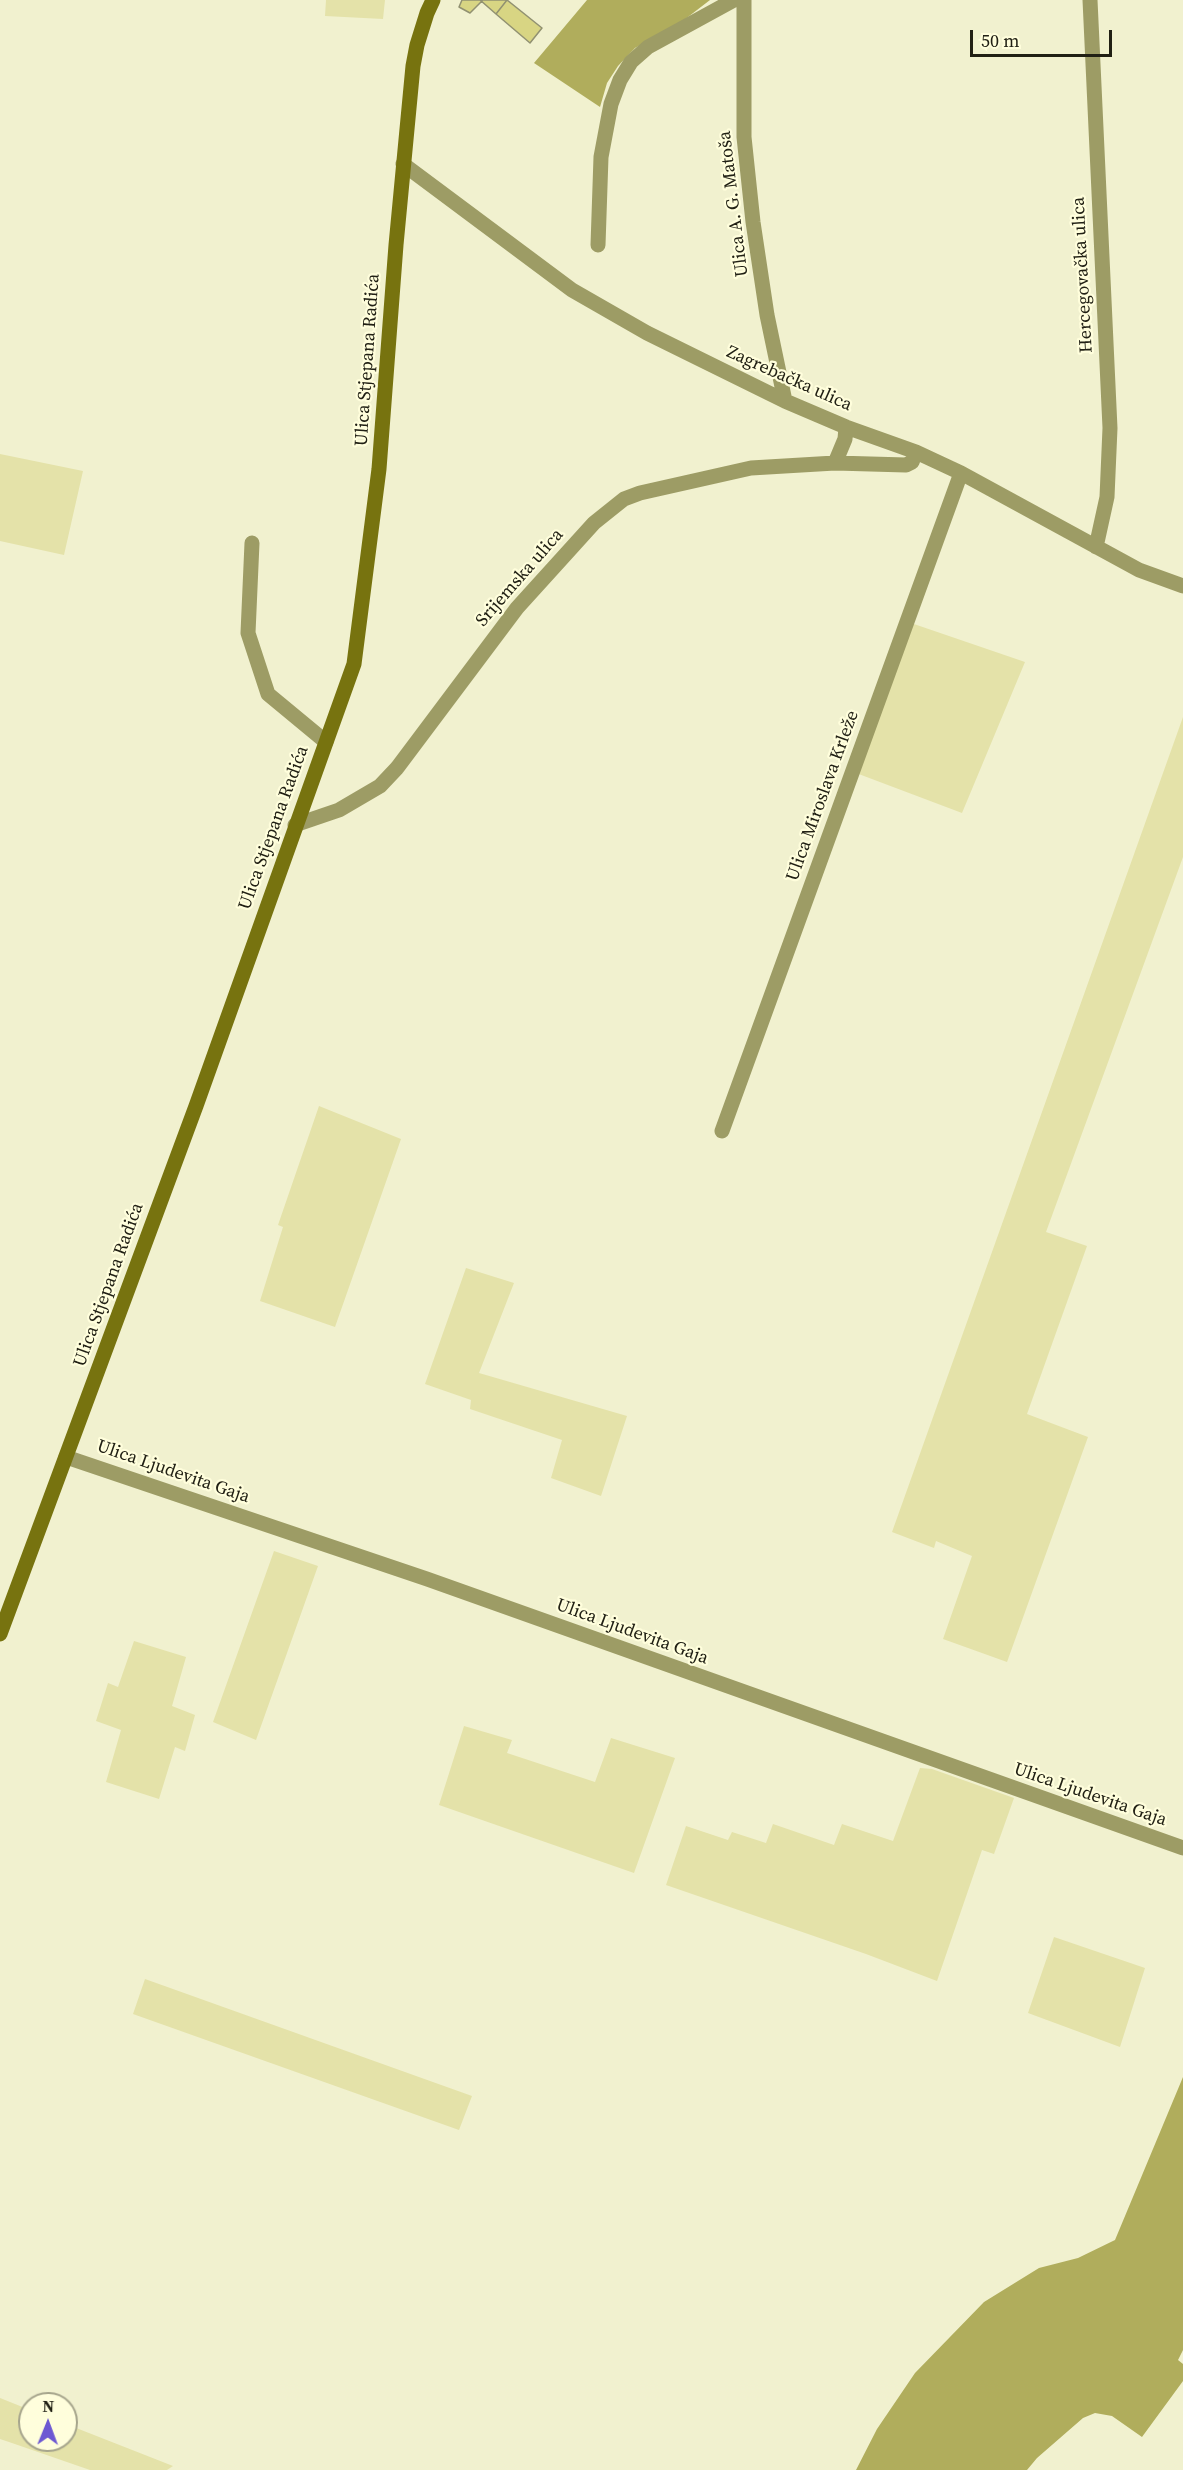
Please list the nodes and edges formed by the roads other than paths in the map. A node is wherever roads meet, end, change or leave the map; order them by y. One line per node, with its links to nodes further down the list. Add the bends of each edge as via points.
1 (434, 0): 5 (street, Ulica Stjepana Radića, via 417,45)
2 (734, 0): 6 (street, via 648,47 620,80 601,157)
3 (744, 0): 7 (street, Ulica A. G. Matoša, via 744,137 767,315)
4 (1090, 0): 13 (street, Hercegovačka ulica, via 1110,428 1107,497)
5 (403, 164): 7 (street, Zagrebačka ulica, via 572,290 647,333); 15 (street, Ulica Stjepana Radića, via 379,469 354,664)
6 (598, 245)
7 (785, 401): 8 (street, Zagrebačka ulica)
8 (846, 427): 9 (street, Zagrebačka ulica); 10 (street, via 842,451)
9 (916, 452): 10 (street, Srijemska ulica, via 906,465); 11 (street, Zagrebačka ulica)
10 (835, 463): 16 (street, Srijemska ulica, via 751,468 640,493 615,505 517,608 380,786 339,810)
11 (961, 473): 13 (street, Zagrebačka ulica); 17 (street, Ulica Miroslava Krleže)
12 (252, 543): 15 (street, via 248,633 268,694)
13 (1096, 547): 14 (street, Zagrebačka ulica, via 1139,570)
14 (1183, 586)
15 (326, 742): 16 (street, Ulica Stjepana Radića)
16 (295, 825): 18 (street, Ulica Stjepana Radića)
17 (722, 1131)
18 (66, 1457): 19 (street, Ulica Stjepana Radića); 20 (street, Ulica Ljudevita Gaja, via 427,1579)
19 (0, 1634)
20 (1183, 1848)

